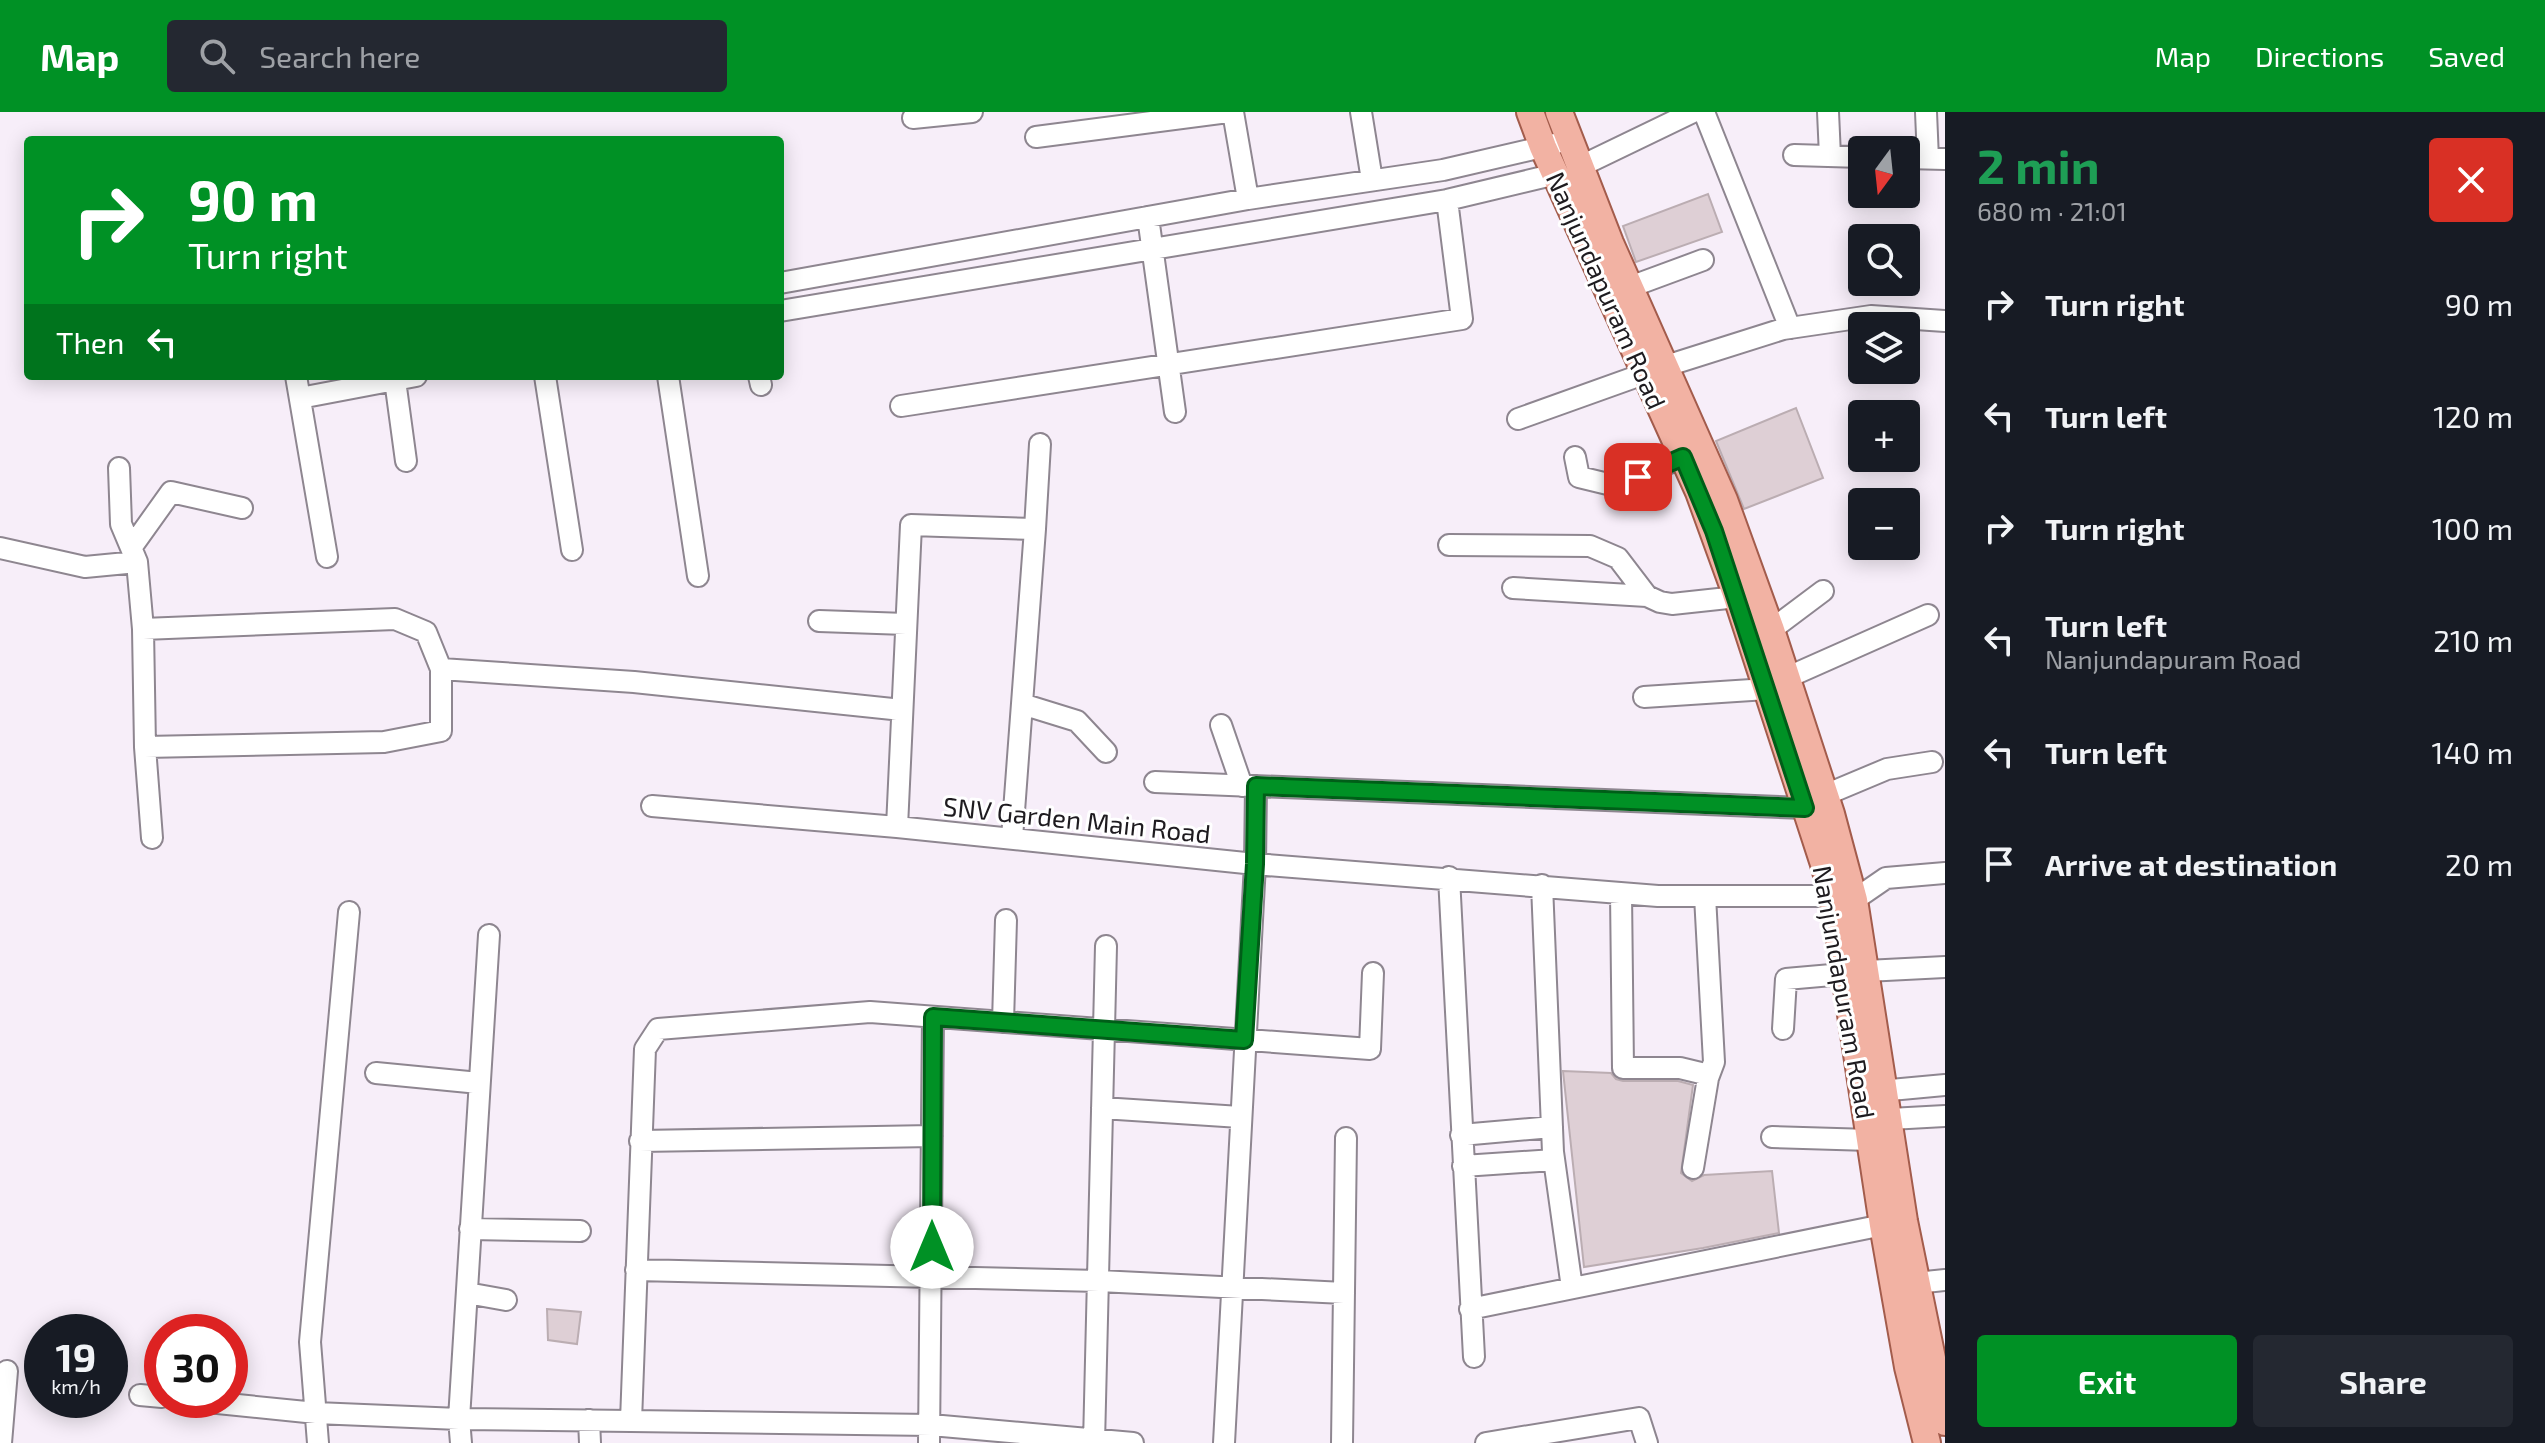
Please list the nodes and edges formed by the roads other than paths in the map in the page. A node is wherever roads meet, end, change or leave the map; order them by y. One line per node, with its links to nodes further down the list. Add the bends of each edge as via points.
1 (972, 112): 10 (street)
2 (1230, 112): 11 (street); 20 (street)
3 (1361, 112): 19 (street)
4 (1530, 112): 13 (main road, Nanjundapuram Road)
5 (1559, 112): 12 (main road, Nanjundapuram Road)
6 (1693, 112): 18 (street)
7 (1704, 112): 29 (street)
8 (1828, 112): 15 (street)
9 (1926, 112): 17 (street)
10 (913, 118)
11 (1036, 137)
12 (1569, 140): 13 (street); 18 (main road, Nanjundapuram Road)
13 (1543, 147): 18 (main road, Nanjundapuram Road); 19 (street)
14 (1794, 155): 15 (street)
15 (1830, 156): 16 (street)
16 (1848, 157)
17 (1936, 159)
18 (1568, 171): 21 (street); 26 (main road, Nanjundapuram Road); 31 (main road, Nanjundapuram Road)
19 (1372, 180): 20 (street)
20 (1248, 199): 22 (street)
21 (1447, 200): 23 (street); 30 (street, via 1462,319)
22 (1148, 217): 23 (street); 25 (street)
23 (1152, 248): 27 (street); 30 (street)
24 (1703, 260): 26 (street)
25 (784, 282)
26 (1630, 287): 31 (main road, Nanjundapuram Road)
27 (784, 310)
28 (1945, 321): 29 (street, via 1871,316)
29 (1790, 328): 31 (street)
30 (1167, 365): 37 (street); 38 (street)
31 (1655, 370): 39 (street); 42 (main road, Nanjundapuram Road); 61 (main road, Nanjundapuram Road, via 1724,500)
32 (297, 380): 36 (street)
33 (395, 380): 36 (street); 43 (street)
34 (546, 380): 49 (street)
35 (669, 380): 52 (street)
36 (300, 398): 51 (street)
37 (901, 406)
38 (1175, 412)
39 (1518, 419)
40 (1040, 444): 46 (street)
41 (1575, 457): 42 (street, via 1579,477 1616,486)
42 (1683, 457): 56 (main road, Nanjundapuram Road)
43 (406, 461)
44 (119, 468): 50 (street, via 121,524)
45 (242, 508): 50 (street, via 171,492)
46 (1035, 529): 59 (street, via 911,525); 65 (street)
47 (1449, 545): 55 (street, via 1590,546 1618,558)
48 (0, 548): 50 (street, via 85,567)
49 (572, 550)
50 (134, 555): 60 (street)
51 (327, 557)
52 (698, 576)
53 (1513, 588): 55 (street)
54 (1823, 591): 61 (street)
55 (1647, 596): 56 (street, via 1672,604)
56 (1737, 597): 63 (main road, Nanjundapuram Road)
57 (1928, 615): 63 (street)
58 (819, 621): 59 (street)
59 (906, 624): 66 (street)
60 (143, 629): 62 (street, via 395,619 426,632); 68 (street)
61 (1771, 630): 63 (main road, Nanjundapuram Road)
62 (441, 669): 66 (street, via 634,682); 68 (street, via 441,731 384,742)
63 (1776, 684): 64 (street); 73 (main road, Nanjundapuram Road)
64 (1644, 697)
65 (1022, 704): 69 (street, via 1077,721); 77 (street)
66 (902, 710): 75 (street)
67 (1221, 725): 72 (street)
68 (145, 747): 76 (street)
69 (1106, 752)
70 (1932, 762): 73 (street, via 1887,769)
71 (1155, 782): 72 (street)
72 (1249, 786): 73 (street); 78 (street)
73 (1815, 802): 84 (main road, Nanjundapuram Road)
74 (652, 806): 75 (street, SNV Garden Main Road)
75 (897, 827): 77 (street, SNV Garden Main Road)
76 (152, 838)
77 (1012, 838): 78 (street, SNV Garden Main Road)
78 (1255, 864): 80 (street, SNV Garden Main Road); 96 (street)
79 (1945, 873): 84 (street, via 1886,878)
80 (1449, 877): 81 (street, SNV Garden Main Road); 107 (street)
81 (1542, 885): 82 (street, SNV Garden Main Road); 106 (street)
82 (1621, 893): 83 (street, SNV Garden Main Road); 98 (street, via 1623,1068 1680,1068)
83 (1705, 896): 84 (street, SNV Garden Main Road); 98 (street, via 1714,1062)
84 (1844, 898): 90 (main road, Nanjundapuram Road)
85 (349, 912): 135 (street, via 310,1342)
86 (1006, 920): 93 (street)
87 (489, 935): 99 (street)
88 (1106, 946): 94 (street)
89 (1945, 967): 90 (street)
90 (1855, 972): 95 (street, via 1786,979); 101 (main road, Nanjundapuram Road)
91 (1373, 973): 96 (street, via 1370,1049)
92 (933, 1017): 93 (street); 108 (street); 112 (street, via 870,1012 658,1029 645,1049)
93 (1003, 1022): 94 (street)
94 (1104, 1029): 96 (street); 102 (street)
95 (1783, 1029)
96 (1244, 1040): 104 (street)
97 (376, 1073): 99 (street)
98 (1709, 1075): 115 (street)
99 (479, 1083): 117 (street)
100 (1945, 1085): 101 (street)
101 (1874, 1091): 105 (main road, Nanjundapuram Road); 111 (main road, Nanjundapuram Road)
102 (1102, 1108): 104 (street); 122 (street)
103 (1945, 1116): 105 (street)
104 (1240, 1117): 124 (street)
105 (1890, 1119): 123 (main road, Nanjundapuram Road)
106 (1552, 1127): 107 (street); 113 (street)
107 (1461, 1135): 114 (street)
108 (932, 1136): 112 (street); 120 (street)
109 (1772, 1137): 111 (street)
110 (1346, 1138): 127 (street)
111 (1870, 1140): 116 (main road, Nanjundapuram Road)
112 (640, 1141): 119 (street)
113 (1554, 1160): 114 (street); 125 (street)
114 (1463, 1166): 129 (street)
115 (1693, 1168)
116 (1883, 1225): 125 (street); 151 (main road, Nanjundapuram Road)
117 (470, 1229): 118 (street); 126 (street)
118 (580, 1231)
119 (636, 1270): 120 (street); 138 (street)
120 (932, 1275): 122 (street); 140 (street)
121 (1945, 1280): 123 (street)
122 (1098, 1282): 124 (street); 141 (street)
123 (1916, 1283): 139 (main road, Nanjundapuram Road)
124 (1232, 1288): 127 (street); 147 (street)
125 (1572, 1288): 129 (street)
126 (467, 1293): 128 (street); 136 (street)
127 (1344, 1293): 148 (street)
128 (506, 1300)
129 (1470, 1309): 130 (street)
130 (1474, 1357)
131 (7, 1371): 142 (street)
132 (140, 1395): 133 (street)
133 (144, 1395)
134 (248, 1406): 135 (street)
135 (316, 1413): 136 (street); 143 (street)
136 (459, 1419): 137 (street); 144 (street)
137 (589, 1420): 138 (street); 145 (street)
138 (631, 1421): 140 (street)
139 (1945, 1422)
140 (930, 1434): 141 (street)
141 (1094, 1441): 146 (street)
142 (1, 1443)
143 (318, 1443)
144 (461, 1443)
145 (590, 1443)
146 (1133, 1443)
147 (1224, 1443)
148 (1342, 1443)
149 (1486, 1443): 150 (street, via 1639,1418)
150 (1647, 1443)
151 (1927, 1443)

